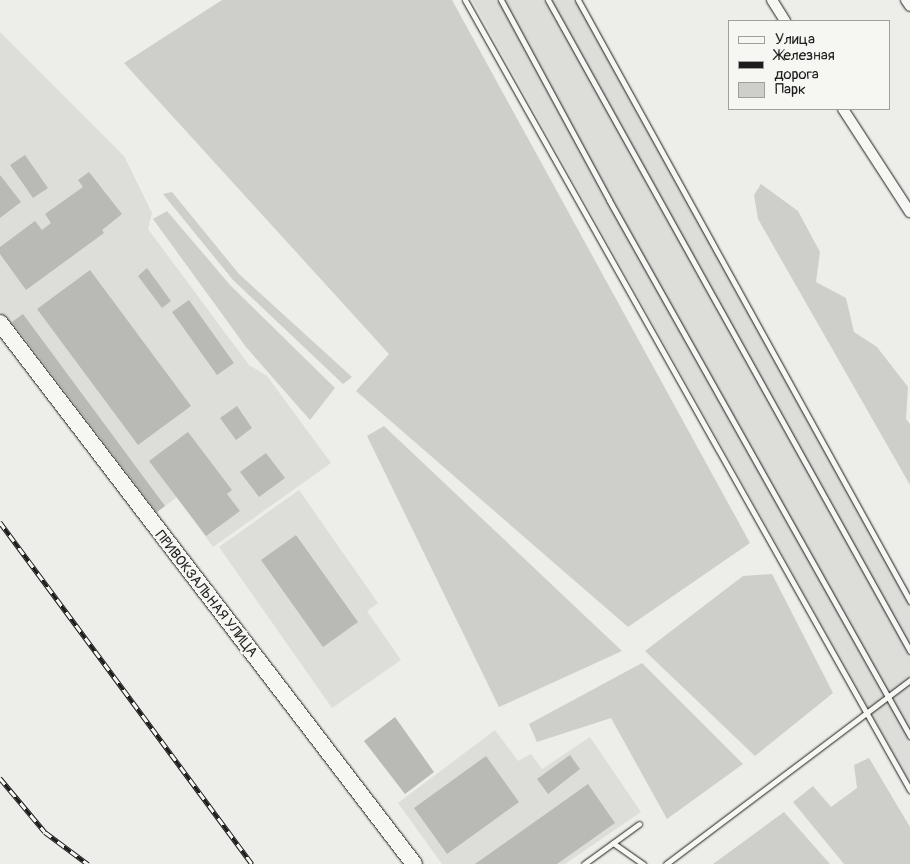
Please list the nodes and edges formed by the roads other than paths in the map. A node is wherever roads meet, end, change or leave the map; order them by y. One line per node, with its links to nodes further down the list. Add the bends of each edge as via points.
1 (464, 0): 16 (lane)
2 (501, 0): 15 (lane, via 609,200)
3 (548, 0): 13 (lane)
4 (578, 0): 12 (lane)
5 (772, 0): 8 (street)
6 (906, 0): 7 (street)
7 (910, 6)
8 (785, 20)
9 (844, 110): 10 (street)
10 (910, 212)
11 (0, 323): 21 (main road, ПРИВОКЗАЛЬНАЯ УЛИЦА)
12 (910, 601)
13 (910, 652)
14 (910, 680): 15 (lane)
15 (888, 697): 16 (lane); 17 (lane)
16 (866, 713): 18 (lane); 24 (lane)
17 (910, 736)
18 (910, 790)
19 (639, 824): 20 (lane)
20 (613, 843): 22 (lane); 23 (lane)
21 (414, 864)
22 (584, 864)
23 (643, 864)
24 (666, 864)

